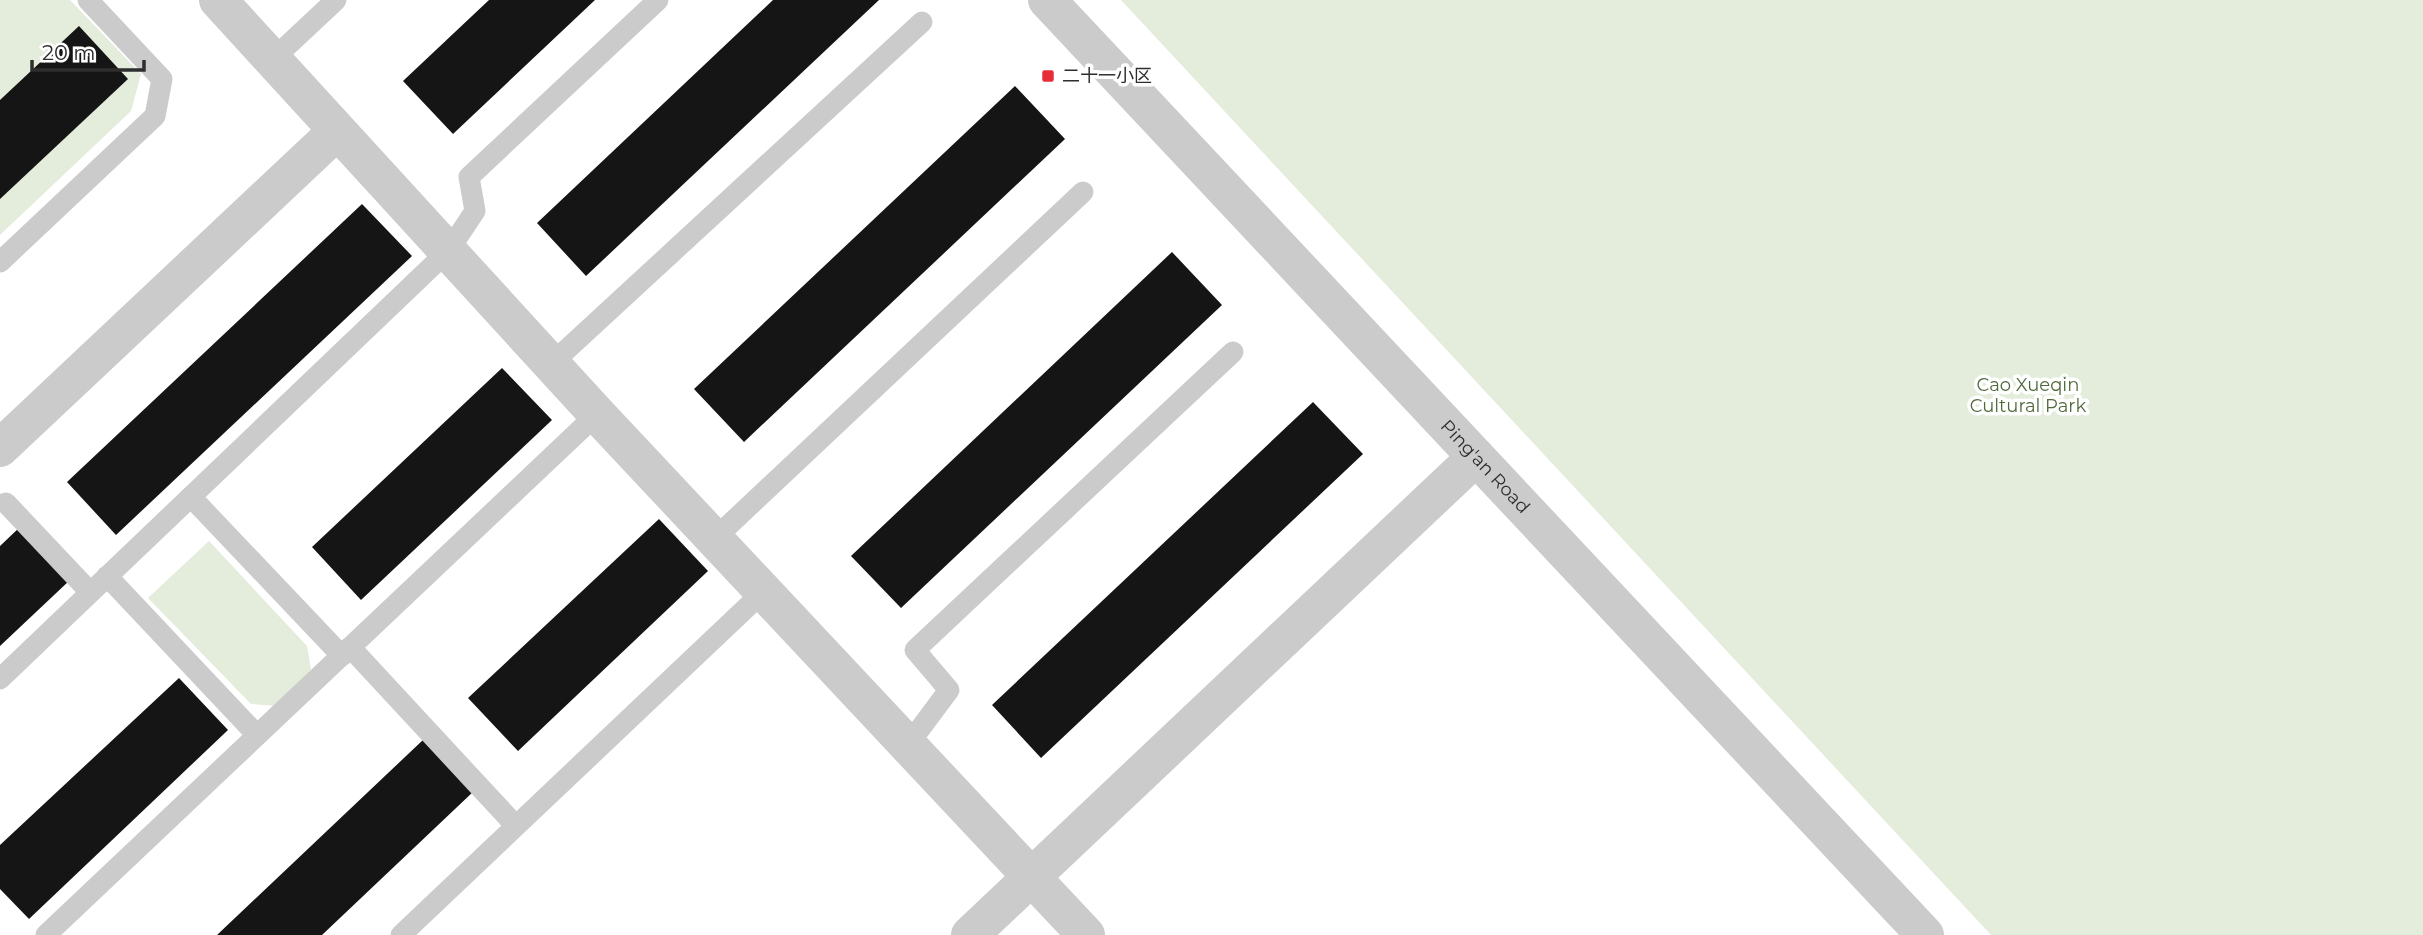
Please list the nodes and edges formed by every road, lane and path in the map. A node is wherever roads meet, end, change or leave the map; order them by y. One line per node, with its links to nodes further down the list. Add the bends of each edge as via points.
1 (88, 0): 11 (lane, via 162,79 155,116)
2 (218, 0): 7 (street)
3 (336, 0): 7 (lane)
4 (658, 0): 10 (lane, via 470,177 475,211)
5 (1047, 0): 16 (street, Ping'an Road)
6 (922, 22): 13 (lane)
7 (273, 59): 8 (street)
8 (337, 131): 10 (street); 15 (street)
9 (1083, 192): 19 (lane)
10 (449, 250): 13 (street); 17 (lane)
11 (0, 262)
12 (1233, 352): 26 (lane, via 915,650 949,690)
13 (551, 364): 14 (street)
14 (597, 414): 19 (street); 23 (lane)
15 (0, 448)
16 (1476, 457): 28 (street); 33 (street, Ping'an Road)
17 (191, 497): 20 (lane); 23 (lane)
18 (6, 503): 22 (lane)
19 (714, 539): 21 (street)
20 (107, 576): 22 (lane); 25 (lane)
21 (764, 591): 26 (street); 27 (lane)
22 (90, 592): 24 (lane)
23 (346, 651): 25 (lane); 27 (lane)
24 (0, 679)
25 (257, 735): 29 (lane)
26 (908, 745): 28 (street)
27 (516, 826): 30 (lane)
28 (1031, 877): 31 (street); 32 (street)
29 (46, 935)
30 (401, 935)
31 (970, 935)
32 (1086, 935)
33 (1925, 935)

